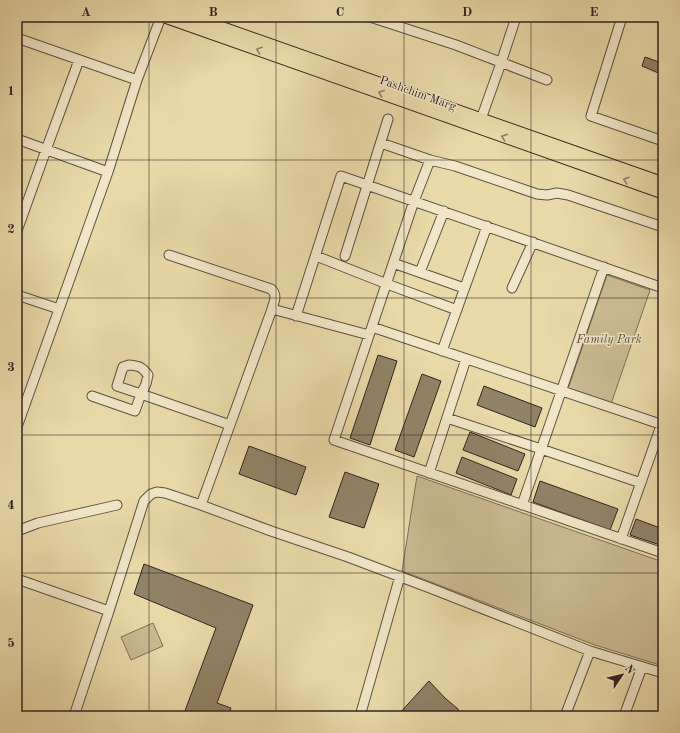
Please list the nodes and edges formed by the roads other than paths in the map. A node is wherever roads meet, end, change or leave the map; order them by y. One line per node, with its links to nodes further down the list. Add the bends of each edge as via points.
1 (161, 17): 10 (street)
2 (165, 17): 22 (main road, Pashchim Marg, one-way to 2)
3 (192, 17): 13 (main road)
4 (370, 17): 9 (street, via 456,45)
5 (516, 17): 9 (street)
6 (622, 17): 15 (street, via 591,116)
7 (18, 41): 8 (street)
8 (79, 60): 10 (street); 17 (street)
9 (501, 63): 11 (street); 13 (street)
10 (137, 80): 19 (street)
11 (547, 80)
12 (388, 119): 16 (street)
13 (481, 119): 20 (main road)
14 (17, 139): 17 (street)
15 (663, 141)
16 (380, 143): 18 (street); 21 (street)
17 (46, 150): 19 (street); 27 (street)
18 (430, 160): 23 (street); 26 (street, via 537,194 568,195)
19 (108, 172): 40 (street)
20 (663, 183)
21 (367, 185): 23 (street); 30 (street, via 341,176); 31 (street)
22 (663, 193)
23 (414, 201): 24 (street); 32 (street)
24 (444, 211): 25 (street); 34 (street)
25 (486, 226): 28 (street); 36 (street)
26 (663, 227)
27 (17, 231)
28 (533, 242): 33 (street); 37 (street)
29 (169, 255): 41 (street, via 271,290 276,296)
30 (316, 256): 35 (street); 43 (street)
31 (345, 256)
32 (393, 263): 34 (street); 35 (street)
33 (604, 267): 38 (street); 47 (street)
34 (420, 272): 36 (street)
35 (386, 284): 42 (street); 44 (street)
36 (464, 288): 42 (street)
37 (512, 288)
38 (663, 288)
39 (17, 295): 40 (street)
40 (59, 309): 52 (street)
41 (272, 309): 43 (street); 51 (street)
42 (457, 310): 45 (street)
43 (296, 316): 44 (street)
44 (371, 331): 45 (street); 54 (street, via 334,440)
45 (442, 351): 46 (street)
46 (466, 359): 47 (street); 49 (street)
47 (561, 391): 50 (street); 53 (street)
48 (92, 396): 51 (street, via 135,411 141,394)
49 (447, 418): 53 (street); 54 (street)
50 (662, 423): 55 (street)
51 (230, 425): 57 (street)
52 (17, 427)
53 (541, 449): 55 (street); 58 (street)
54 (429, 473): 58 (street)
55 (641, 483): 60 (street)
56 (117, 505): 59 (street, via 38,523)
57 (201, 505): 62 (street); 64 (street, via 157,492 144,501)
58 (522, 505): 60 (street)
59 (17, 531)
60 (621, 539): 61 (street)
61 (663, 553)
62 (400, 576): 65 (street); 69 (street)
63 (17, 579): 64 (street)
64 (109, 611): 68 (street)
65 (590, 651): 66 (street); 70 (street)
66 (642, 667): 67 (street); 71 (street)
67 (663, 673)
68 (74, 716)
69 (360, 716)
70 (564, 716)
71 (624, 716)

